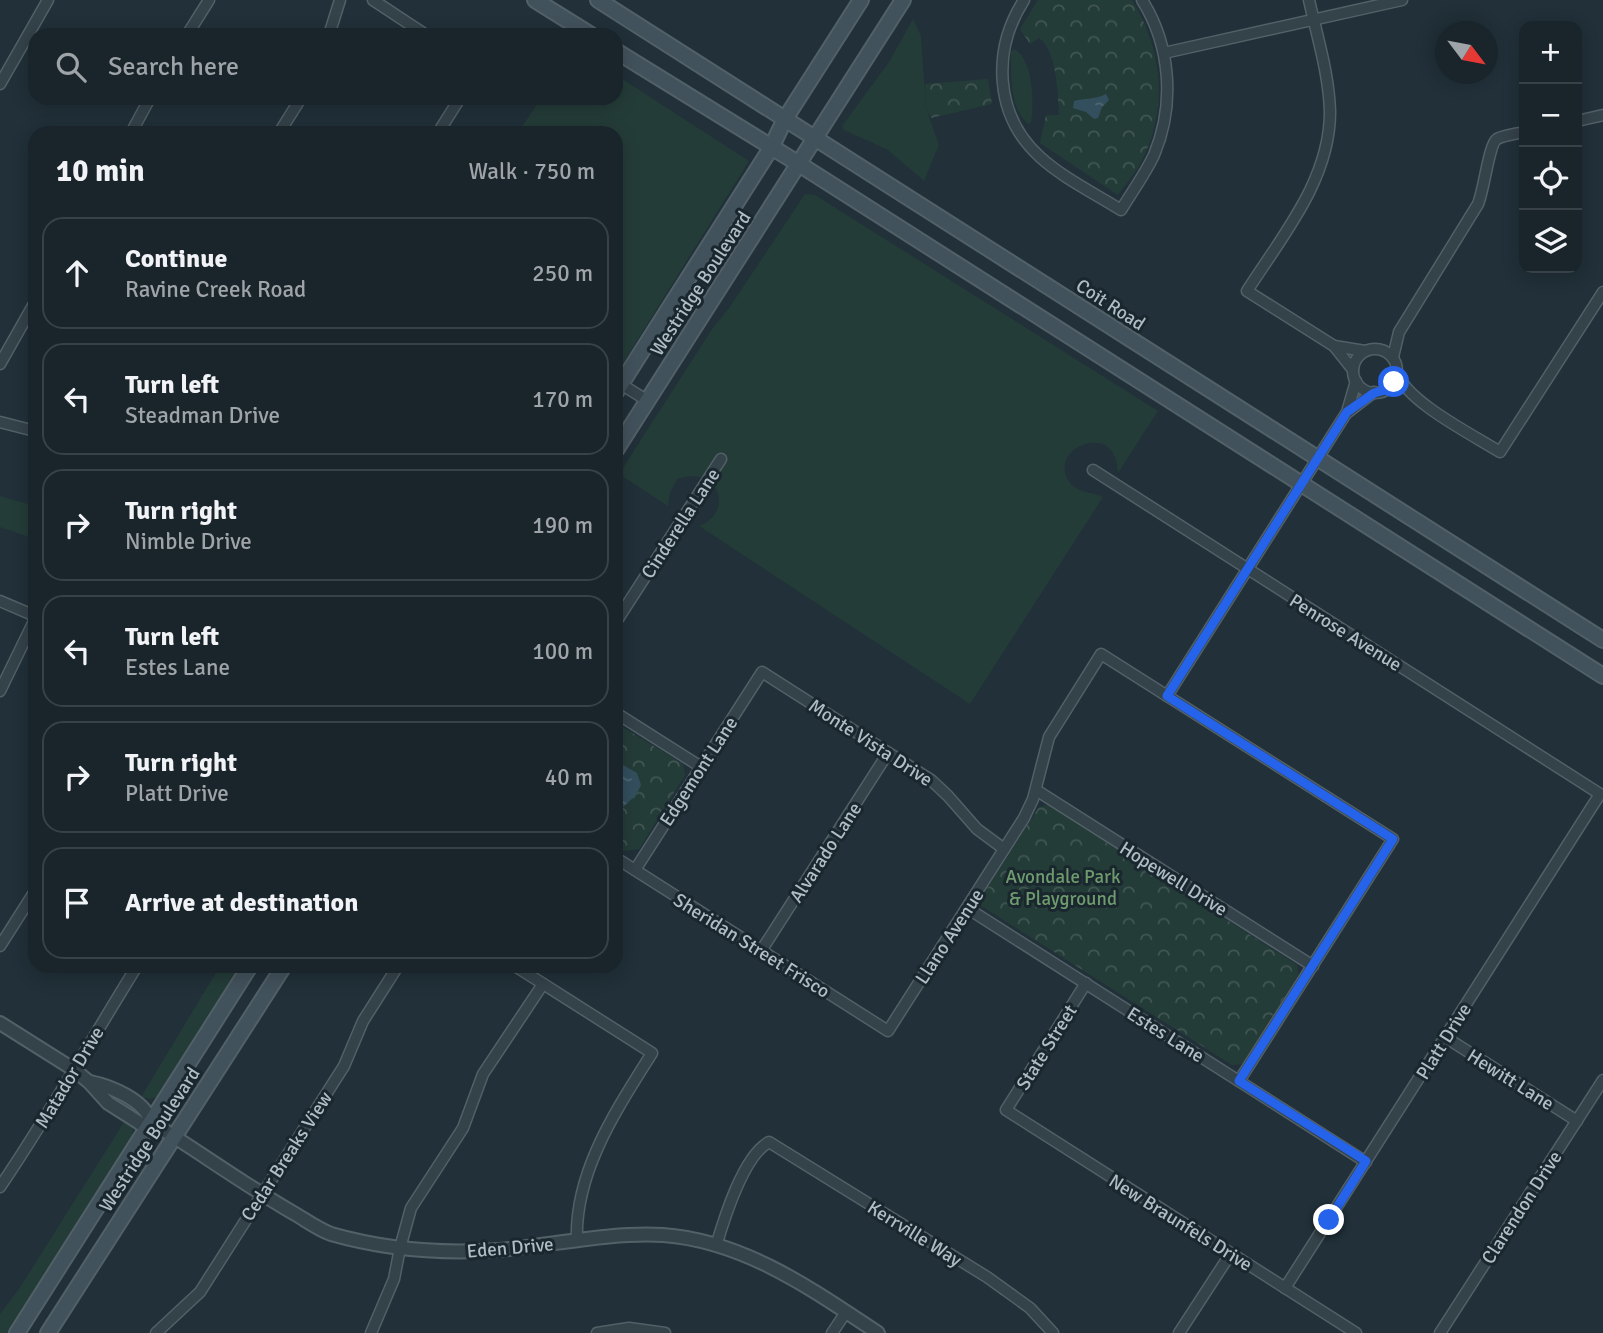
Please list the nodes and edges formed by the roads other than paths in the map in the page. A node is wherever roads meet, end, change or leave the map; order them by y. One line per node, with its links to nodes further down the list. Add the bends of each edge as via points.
1 (48, 0): 14 (street)
2 (209, 0): 15 (street)
3 (340, 0): 16 (street)
4 (373, 0): 17 (street)
5 (535, 0): 18 (main road)
6 (598, 0): 27 (main road, Coit Road)
7 (861, 0): 27 (main road, Westridge Boulevard)
8 (903, 0): 33 (main road, Westridge Boulevard)
9 (1024, 0): 20 (street, via 1010,27 1002,61 1004,96 1012,117 1023,138 1047,163 1121,210 1149,166 1163,130 1168,91)
10 (1142, 0): 20 (street)
11 (1309, 0): 13 (street)
12 (1402, 0): 13 (street)
13 (1313, 20): 20 (street); 39 (street, via 1329,99 1325,152 1310,190 1247,291)
14 (32, 28)
15 (191, 28)
16 (331, 28)
17 (415, 28)
18 (580, 28)
19 (28, 35): 22 (street)
20 (1164, 53)
21 (623, 55): 34 (main road)
22 (0, 84)
23 (146, 105): 29 (street)
24 (297, 105): 30 (street)
25 (456, 105): 31 (street)
26 (1603, 115): 28 (street)
27 (785, 118): 33 (main road, Coit Road); 34 (main road, Westridge Boulevard)
28 (1582, 120)
29 (135, 126)
30 (283, 126)
31 (442, 126)
32 (1519, 133): 38 (street, via 1492,144 1475,212)
33 (816, 137): 35 (main road, Westridge Boulevard); 56 (main road, Coit Road)
34 (771, 148): 35 (main road); 45 (main road, Westridge Boulevard)
35 (799, 164): 50 (main road, Westridge Boulevard); 58 (main road)
36 (1603, 292): 49 (street, via 1500,452)
37 (28, 314): 42 (street)
38 (1399, 332): 40 (street); 41 (street)
39 (1334, 346): 40 (street); 44 (street)
40 (1369, 350): 41 (street); 44 (street, via 1357,359)
41 (1393, 357): 43 (street)
42 (0, 364)
43 (1397, 372): 47 (street); 49 (street)
44 (1355, 375): 48 (street, via 1363,389); 51 (street)
45 (623, 378)
46 (623, 388): 50 (street)
47 (1385, 390): 48 (street); 49 (street)
48 (1374, 393): 51 (street)
49 (1412, 395)
50 (648, 401): 54 (main road, Westridge Boulevard)
51 (1347, 412): 56 (street)
52 (0, 422): 53 (street)
53 (28, 429)
54 (623, 439)
55 (721, 459): 61 (street, Cinderella Lane)
56 (1317, 460): 58 (street); 64 (main road, Coit Road)
57 (1093, 470): 59 (street, Penrose Avenue)
58 (1301, 485): 59 (street); 66 (main road)
59 (1248, 569): 68 (street); 73 (street, Penrose Avenue)
60 (0, 601): 62 (street)
61 (623, 611)
62 (28, 614)
63 (28, 632): 67 (street)
64 (1603, 640)
65 (762, 672): 70 (street, Monte Vista Drive); 71 (street, Edgemont Lane)
66 (1603, 676)
67 (0, 691)
68 (1167, 696): 72 (street, Llano Avenue, via 1101,654 1052,732); 81 (street, via 1393,839)
69 (623, 717): 71 (street)
70 (888, 752): 74 (street, Monte Vista Drive, via 939,786 976,829); 80 (street, Alvarado Lane)
71 (701, 767): 76 (street, Edgemont Lane)
72 (1036, 790): 74 (street, Llano Avenue); 81 (street, Hopewell Drive)
73 (1600, 794): 91 (street, Platt Drive)
74 (1004, 849): 78 (street, Llano Avenue)
75 (623, 862): 76 (street, Sheridan Street Frisco)
76 (635, 870): 80 (street, Sheridan Street Frisco)
77 (28, 902): 79 (street)
78 (967, 908): 87 (street, Estes Lane); 90 (street, Llano Avenue)
79 (0, 946)
80 (761, 951): 90 (street, Sheridan Street Frisco)
81 (1313, 966): 94 (street)
82 (133, 973): 92 (street, Matador Drive)
83 (246, 973): 97 (main road, Westridge Boulevard)
84 (279, 973): 98 (main road, Westridge Boulevard)
85 (394, 973): 101 (street, Cedar Breaks View, via 363,1021 344,1066)
86 (526, 973): 88 (street)
87 (1086, 983): 94 (street, Estes Lane); 95 (street, State Street)
88 (542, 984): 102 (street, via 652,1053 603,1136 576,1221); 104 (street, via 482,1074 463,1128 411,1208)
89 (0, 1023): 92 (street, Eden Drive)
90 (888, 1031)
91 (1445, 1037): 96 (street, Hewitt Lane); 99 (street, Platt Drive)
92 (73, 1069): 97 (street, Eden Drive, via 108,1103 142,1125); 100 (street, Matador Drive)
93 (1603, 1080): 96 (street, Clarendon Drive)
94 (1239, 1081): 99 (street, Estes Lane)
95 (1006, 1110): 105 (street, New Braunfels Drive)
96 (1577, 1121): 119 (street, Clarendon Drive)
97 (151, 1122): 98 (street, Eden Drive); 108 (main road, Westridge Boulevard)
98 (174, 1136): 101 (street, Eden Drive); 109 (main road, Westridge Boulevard)
99 (1366, 1161): 106 (street, Platt Drive)
100 (0, 1187)
101 (262, 1195): 104 (street, Eden Drive, via 329,1233); 110 (street, Cedar Breaks View, via 200,1292)
102 (577, 1241): 103 (street, Eden Drive, via 664,1236); 104 (street, Eden Drive, via 439,1253)
103 (716, 1246): 107 (street, Eden Drive, via 778,1269); 116 (street, Kerrville Way, via 735,1190 752,1159 769,1142 987,1277 1030,1308)
104 (400, 1248): 111 (street, via 394,1279)
105 (1231, 1253): 106 (street, New Braunfels Drive); 117 (street)
106 (1285, 1288): 118 (street, New Braunfels Drive)
107 (846, 1312): 114 (street); 115 (street, Eden Drive)
108 (17, 1333)
109 (48, 1333)
110 (156, 1333)
111 (370, 1333)
112 (597, 1333): 113 (street, via 629,1328)
113 (665, 1333)
114 (832, 1333)
115 (878, 1333)
116 (1053, 1333)
117 (1179, 1333)
118 (1356, 1333)
119 (1440, 1333)

